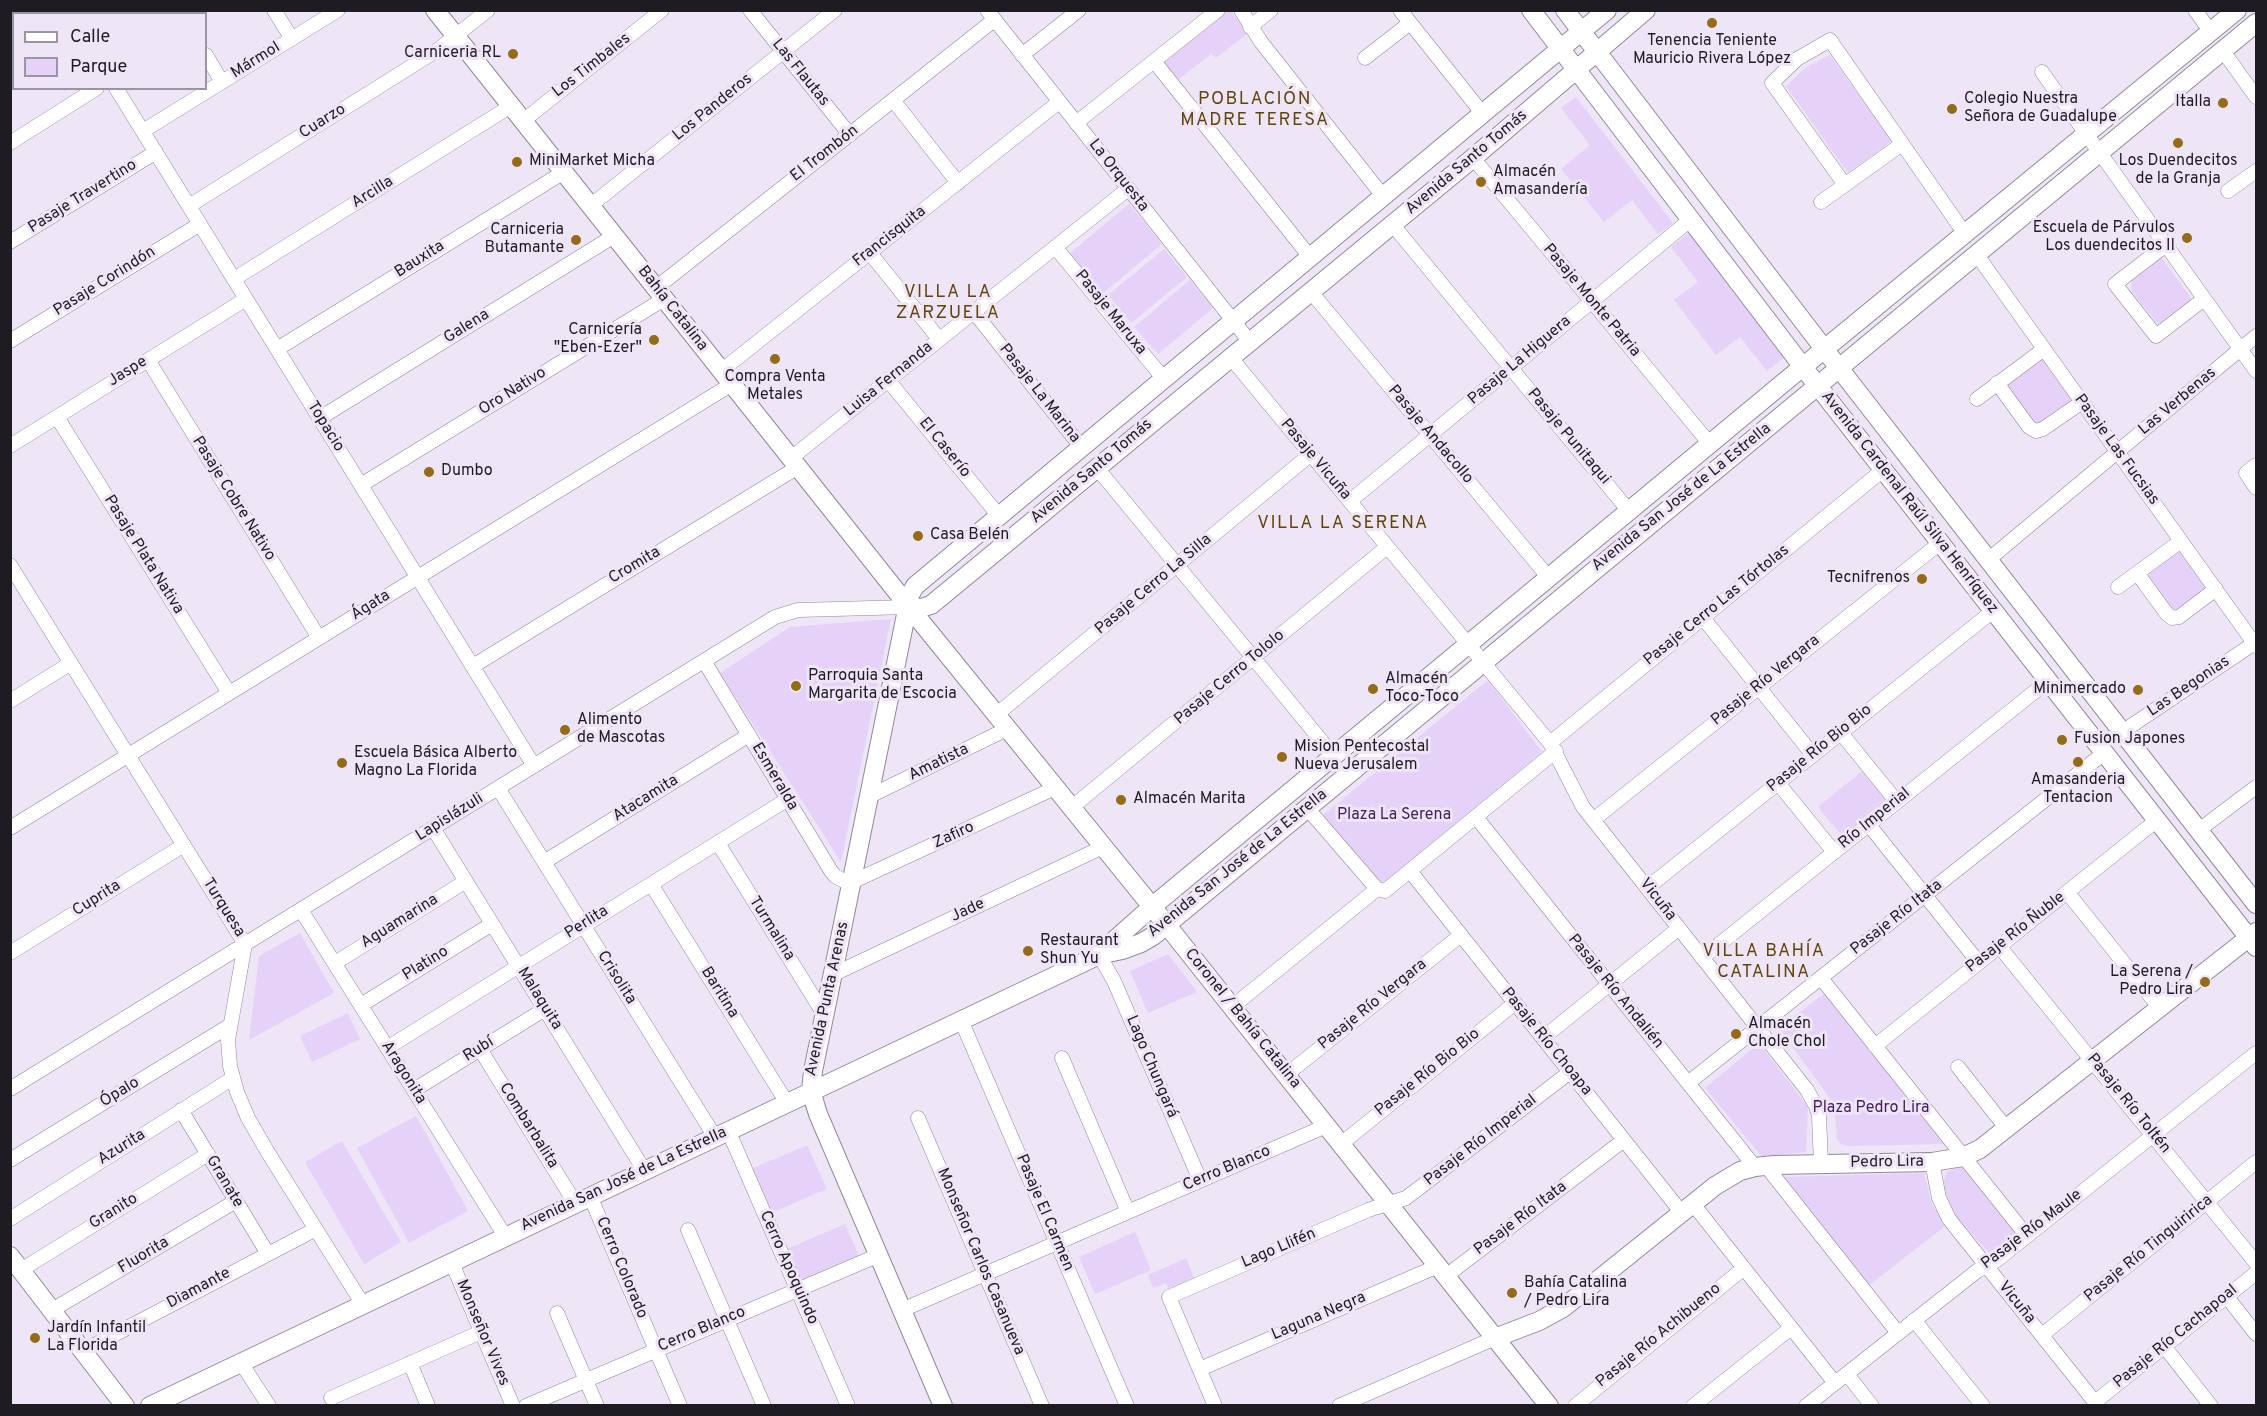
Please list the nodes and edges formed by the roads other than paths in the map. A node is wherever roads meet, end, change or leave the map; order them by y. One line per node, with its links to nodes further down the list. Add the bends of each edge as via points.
1 (274, 10): 25 (street)
2 (338, 10): 25 (street, Mármol)
3 (435, 10): 24 (main road, Bahía Catalina)
4 (488, 10): 24 (street, Cuarzo)
5 (662, 10): 43 (street, Los Timbales)
6 (750, 10): 28 (street, Las Flautas)
7 (835, 10): 28 (street, Los Panderos)
8 (1078, 10): 29 (street)
9 (1218, 10): 33 (street)
10 (1242, 10): 22 (street)
11 (1271, 10): 22 (street)
12 (1400, 10): 20 (street)
13 (1531, 10): 32 (main road, Avenida Cardenal Raúl Silva Henríquez)
14 (1565, 10): 26 (main road, Avenida Cardenal Raúl Silva Henríquez)
15 (1606, 10): 26 (main road, Avenida Santo Tomás)
16 (1646, 10): 26 (main road, Avenida Santo Tomás)
17 (2195, 10): 23 (street)
18 (2237, 10): 23 (main road, Avenida San José de La Estrella)
19 (990, 15): 29 (street, La Orquesta); 39 (street, El Trombón)
20 (1410, 23): 31 (street); 42 (street)
21 (2256, 23): 27 (main road, Avenida San José de La Estrella)
22 (1250, 27): 60 (street)
23 (2211, 32): 46 (main road, Avenida San José de La Estrella)
24 (456, 36): 41 (main road, Bahía Catalina); 62 (street, Cuarzo)
25 (292, 39): 35 (street, Mármol)
26 (1588, 42): 32 (main road, Avenida Santo Tomás); 32 (main road, Avenida Santo Tomás); 89 (main road, Avenida Cardenal Raúl Silva Henríquez)
27 (2223, 51): 38 (street); 51 (main road, Avenida San José de La Estrella)
28 (783, 52): 47 (street, Las Flautas); 63 (street, Los Panderos)
29 (1022, 56): 40 (street, La Orquesta)
30 (207, 57): 35 (street)
31 (1365, 58)
32 (1567, 59): 42 (main road, Avenida Santo Tomás); 52 (main road, Avenida Santo Tomás); 64 (main road, Avenida Cardenal Raúl Silva Henríquez)
33 (1154, 61): 44 (street); 74 (street)
34 (2042, 72): 46 (street)
35 (222, 82): 45 (street, Mármol)
36 (94, 90): 48 (street)
37 (117, 90): 45 (street, Topacio)
38 (2256, 97)
39 (893, 100): 47 (street, El Trombón); 55 (street)
40 (1059, 102): 44 (street, La Orquesta); 55 (street, Francisquita)
41 (511, 106): 43 (main road, Bahía Catalina); 75 (street, Arcilla)
42 (1483, 114): 60 (main road, Avenida Santo Tomás)
43 (523, 121): 53 (main road, Bahía Catalina)
44 (1076, 123): 57 (street, La Orquesta)
45 (143, 131): 50 (street, Topacio)
46 (2088, 134): 51 (street); 67 (main road, Avenida San José de La Estrella)
47 (850, 135): 77 (street, El Trombón)
48 (10, 143)
49 (1902, 144): 56 (street); 56 (street, via 1830,40 1797,59 1772,83); 67 (street)
50 (156, 152): 62 (street, Topacio); 69 (street, Pasaje Travertino)
51 (2101, 152): 70 (street); 73 (main road, Avenida San José de La Estrella)
52 (1473, 158): 66 (main road, Avenida Santo Tomás); 80 (street, Pasaje Monte Patria)
53 (564, 172): 63 (main road, Bahía Catalina); 87 (street, Bauxita)
54 (2252, 174): 58 (street); 59 (street)
55 (958, 183): 72 (street, Francisquita)
56 (1845, 185): 61 (street)
57 (1128, 189): 71 (street, Luisa Fernanda); 82 (street, La Orquesta)
58 (2256, 189)
59 (2228, 191)
60 (1383, 196): 74 (main road, Avenida Santo Tomás)
61 (1821, 202)
62 (189, 206): 65 (street, Topacio)
63 (590, 206): 68 (main road, Bahía Catalina)
64 (1690, 220): 80 (street, Pasaje La Higuera); 93 (main road, Avenida Cardenal Raúl Silva Henríquez)
65 (200, 224): 75 (street, Topacio); 85 (street, Pasaje Corindón)
66 (1392, 225): 76 (main road, Avenida Santo Tomás); 94 (street, Pasaje Punitaqui)
67 (1965, 234): 89 (main road, Avenida San José de La Estrella)
68 (614, 236): 77 (main road, Bahía Catalina); 105 (street, Galena)
69 (10, 242)
70 (2166, 245): 79 (street); 79 (street, via 2115,284 2156,336)
71 (1055, 247): 81 (street, Luisa Fernanda); 98 (street, Pasaje Maruxa)
72 (870, 253): 84 (street); 97 (street, Francisquita)
73 (1977, 255): 90 (street, Pasaje Las Fucsias); 95 (main road, Avenida San José de La Estrella)
74 (1310, 257): 82 (main road, Avenida Santo Tomás)
75 (234, 279): 78 (street, Topacio)
76 (1311, 292): 86 (main road, Avenida Santo Tomás); 106 (street, Pasaje Andacollo)
77 (660, 293): 97 (main road, Bahía Catalina); 116 (street, Oro Nativo)
78 (246, 299): 87 (street, Topacio); 92 (street, Jaspe)
79 (2204, 299): 88 (street)
80 (1591, 301): 94 (street, Pasaje La Higuera); 107 (street, Pasaje Monte Patria)
81 (974, 312): 84 (street, Luisa Fernanda); 109 (street, Pasaje La Marina)
82 (1233, 321): 86 (street, La Orquesta); 98 (main road, Avenida Santo Tomás)
83 (2256, 336): 88 (street, Las Verbenas)
84 (939, 339): 99 (street, Luisa Fernanda)
85 (10, 341)
86 (1250, 342): 91 (main road, Avenida Santo Tomás)
87 (277, 349): 105 (street, Topacio)
88 (2241, 349): 96 (street); 110 (street, Las Verbenas)
89 (1825, 350): 93 (main road, Avenida San José de La Estrella); 95 (main road, Avenida Cardenal Raúl Silva Henríquez)
90 (2044, 350): 100 (street); 103 (street, Pasaje Las Fucsias)
91 (1231, 358): 111 (street, Pasaje Vicuña); 114 (main road, Avenida Santo Tomás)
92 (148, 360): 104 (street, Jaspe); 135 (street, Pasaje Cobre Nativo)
93 (1803, 367): 101 (main road, Avenida Cardenal Raúl Silva Henríquez); 107 (main road, Avenida San José de La Estrella)
94 (1511, 368): 106 (street, Pasaje La Higuera); 119 (street, Pasaje Punitaqui)
95 (1840, 369): 101 (main road, Avenida San José de La Estrella); 124 (main road, Avenida Cardenal Raúl Silva Henríquez)
96 (2256, 372)
97 (727, 377): 112 (main road, Bahía Catalina); 128 (street, Ágata)
98 (1164, 379): 109 (main road, Avenida Santo Tomás)
99 (888, 380): 112 (street, Luisa Fernanda); 120 (street, El Caserío)
100 (1998, 383): 102 (street); 103 (street, via 2029,427 2036,431)
101 (1818, 386): 115 (main road, Avenida Cardenal Raúl Silva Henríquez); 140 (main road, Avenida San José de La Estrella)
102 (1977, 399)
103 (2082, 402): 110 (street, Pasaje Las Fucsias)
104 (57, 417): 108 (street, Jaspe); 145 (street, Pasaje Plata Nativa)
105 (320, 418): 116 (street, Topacio)
106 (1430, 435): 118 (street, Pasaje La Higuera); 129 (street, Pasaje Andacollo)
107 (1710, 444): 119 (main road, Avenida San José de La Estrella)
108 (10, 446)
109 (1082, 448): 120 (main road, Avenida Santo Tomás)
110 (2118, 452): 121 (street, Pasaje Las Fucsias); 124 (street, Las Verbenas)
111 (1311, 454): 118 (street, Pasaje Vicuña); 125 (street, Pasaje Cerro La Silla)
112 (794, 462): 132 (main road, Bahía Catalina); 142 (street, Cromita)
113 (2256, 465): 117 (street, via 2246,472)
114 (1097, 468): 125 (street); 132 (main road, Avenida Santo Tomás, via 931,605)
115 (1883, 470): 122 (main road, Avenida Cardenal Raúl Silva Henríquez); 134 (street, Pasaje Cerro Las Tórtolas)
116 (361, 485): 128 (street, Topacio)
117 (2256, 488)
118 (1350, 501): 123 (street, Pasaje Vicuña)
119 (1629, 511): 129 (main road, Avenida San José de La Estrella)
120 (999, 516): 132 (main road, Avenida Santo Tomás, via 915,586)
121 (2181, 541): 126 (street); 131 (street, Pasaje Las Fucsias)
122 (1940, 543): 133 (main road, Avenida Cardenal Raúl Silva Henríquez); 144 (street, Pasaje Río Vergara)
123 (1387, 547): 137 (street, Pasaje Vicuña); 138 (street, Pasaje Cerro Tololo)
124 (1988, 560): 148 (main road, Avenida Cardenal Raúl Silva Henríquez)
125 (1177, 565): 138 (street); 147 (street, Pasaje Cerro La Silla)
126 (2137, 573): 130 (street); 131 (street, via 2172,618)
127 (13, 574): 141 (street, Turquesa)
128 (418, 577): 135 (street, Ágata); 142 (street, Topacio)
129 (1549, 578): 137 (main road, Avenida San José de La Estrella)
130 (2118, 587)
131 (2216, 590): 136 (street, Pasaje Las Fucsias)
132 (909, 607): 139 (street, Lapislázuli, via 789,612); 147 (main road, Coronel / Bahía Catalina); 161 (main road, Avenida Punta Arenas)
133 (1993, 611): 143 (main road, Avenida Cardenal Raúl Silva Henríquez); 149 (street, Pasaje Río Bio Bio)
134 (1703, 618): 144 (street); 151 (street, Pasaje Cerro Las Tórtolas)
135 (319, 638): 145 (street, Ágata)
136 (2256, 644): 148 (street, Las Begonias)
137 (1468, 645): 140 (street, Vicuña); 155 (main road, Avenida San José de La Estrella)
138 (1254, 658): 155 (street); 164 (street, Pasaje Cerro Tololo)
139 (704, 661): 150 (street, Esmeralda); 156 (street, Lapislázuli)
140 (1483, 662): 151 (street, Vicuña); 165 (main road, Avenida San José de La Estrella)
141 (71, 663): 146 (street); 154 (street, Turquesa)
142 (473, 666): 156 (street, Topacio)
143 (2048, 681): 152 (main road, Avenida Cardenal Raúl Silva Henríquez); 163 (street, Río Imperial)
144 (1759, 687): 153 (street); 167 (street, Pasaje Río Vergara)
145 (229, 693): 154 (street, Ágata)
146 (10, 701)
147 (1001, 722): 160 (main road, Coronel / Bahía Catalina); 161 (street, Amatista)
148 (2122, 732): 172 (main road, Avenida Cardenal Raúl Silva Henríquez)
149 (1841, 733): 153 (street, Pasaje Río Bio Bio); 163 (street)
150 (748, 735): 162 (street, Esmeralda); 177 (street, Atacamita)
151 (1553, 747): 166 (street, Pasaje Cerro Las Tórtolas); 167 (street, Vicuña)
152 (2104, 753): 168 (main road, Avenida Cardenal Raúl Silva Henríquez); 185 (street, Pasaje Río Itata)
153 (1813, 754): 157 (street, Pasaje Río Bio Bio)
154 (129, 756): 170 (street, Ágata); 174 (street, Turquesa)
155 (1334, 756): 187 (main road, Avenida San José de La Estrella)
156 (534, 766): 159 (street, Lapislázuli)
157 (1778, 783): 176 (street); 182 (street, Pasaje Río Bio Bio)
158 (2256, 787): 172 (street)
159 (498, 788): 171 (street, Lapislázuli); 177 (street, Crisolita)
160 (1055, 788): 164 (main road, Coronel / Bahía Catalina); 180 (street, Zafiro)
161 (870, 796): 180 (main road, Avenida Punta Arenas)
162 (788, 799): 173 (street, Perlita); 180 (street, Esmeralda, via 835,876)
163 (1897, 802): 169 (street, Río Imperial)
164 (1071, 808): 175 (main road, Coronel / Bahía Catalina)
165 (1307, 808): 183 (street); 190 (main road, Avenida San José de La Estrella)
166 (1476, 817): 178 (street, Pasaje Cerro Las Tórtolas); 205 (street, Pasaje Río Andalién)
167 (1593, 820): 182 (street, Vicuña)
168 (2157, 820): 184 (street, Pasaje Río Ñuble); 194 (main road, Avenida Cardenal Raúl Silva Henríquez)
169 (1869, 825): 176 (street, Río Imperial); 185 (street)
170 (10, 828)
171 (433, 828): 179 (street, Malaquita); 188 (street, Lapislázuli)
172 (2199, 830): 186 (main road, Avenida Cardenal Raúl Silva Henríquez)
173 (718, 843): 181 (street, Perlita); 211 (street, Turmalina)
174 (184, 845): 195 (street, Turquesa); 197 (street, Cuprita)
175 (1103, 847): 187 (main road, Coronel / Bahía Catalina); 203 (street, Jade)
176 (1834, 852): 199 (street, Río Imperial)
177 (544, 862): 191 (street, Crisolita)
178 (1410, 871): 183 (street, Pasaje Cerro Las Tórtolas, via 1388,890); 193 (street, Pasaje Río Choapa)
179 (466, 881): 189 (street, Malaquita); 200 (street, Aguamarina)
180 (852, 882): 203 (main road, Avenida Punta Arenas)
181 (651, 884): 191 (street, Perlita); 230 (street, Baritina)
182 (1647, 888): 192 (street, Vicuña)
183 (1379, 890): 208 (street, Pasaje Cerro Las Tórtolas)
184 (2067, 892): 196 (street, Pasaje Río Ñuble); 209 (street)
185 (1925, 896): 201 (street); 204 (street, Pasaje Río Itata)
186 (2256, 904)
187 (1152, 908): 190 (main road, Coronel / Bahía Catalina); 198 (main road, Avenida San José de La Estrella)
188 (301, 910): 195 (street, Lapislázuli); 200 (street, Aragonita)
189 (492, 924): 202 (street, Malaquita); 207 (street, Platino)
190 (1166, 924): 198 (main road, Avenida San José de La Estrella, via 1142,943); 208 (main road, Coronel / Bahía Catalina)
191 (584, 926): 202 (street, Perlita); 235 (street, Crisolita)
192 (1679, 928): 199 (street, Vicuña); 205 (street)
193 (1461, 935): 206 (street, Pasaje Río Choapa); 224 (street, Pasaje Río Vergara)
194 (2254, 939): 209 (main road, Pedro Lira)
195 (245, 944): 213 (street, Turquesa); 227 (street, Lapislázuli)
196 (1999, 946): 201 (street, Pasaje Río Ñuble); 221 (street, Pasaje Río Toltén)
197 (10, 953)
198 (1099, 955): 212 (main road, Avenida San José de La Estrella); 247 (street, Lago Chungará, via 1114,981)
199 (1702, 958): 214 (street, Vicuña)
200 (334, 963): 207 (street, Aragonita)
201 (1978, 963): 216 (street, Pasaje Río Ñuble)
202 (518, 966): 210 (street, Malaquita); 217 (street, Perlita)
203 (834, 974): 211 (main road, Avenida Punta Arenas)
204 (1821, 978): 214 (street, Pasaje Río Itata); 216 (street)
205 (1609, 984): 215 (street); 226 (street, Pasaje Río Andalién)
206 (1515, 1003): 215 (street, Pasaje Río Choapa); 238 (street, Pasaje Río Bio Bio)
207 (360, 1005): 217 (street, Aragonita)
208 (1232, 1008): 224 (main road, Coronel / Bahía Catalina)
209 (2160, 1008): 221 (main road, Pedro Lira)
210 (545, 1009): 218 (street, Rubí); 246 (street, Malaquita)
211 (825, 1016): 229 (main road, Avenida Punta Arenas)
212 (961, 1020): 229 (main road, Avenida San José de La Estrella); 259 (street, Pasaje El Carmen)
213 (229, 1026): 225 (street, Turquesa); 241 (street, Ópalo)
214 (1758, 1028): 226 (street, Pasaje Río Itata); 244 (street, Vicuña, via 1816,1106)
215 (1543, 1038): 223 (street, Pasaje Río Choapa)
216 (1875, 1046): 240 (street)
217 (387, 1048): 228 (street, Aragonita)
218 (480, 1049): 228 (street, Rubí); 248 (street, Combarbalita)
219 (2256, 1053): 236 (street, Pasaje Río Maule)
220 (1062, 1058): 253 (street)
221 (2092, 1061): 234 (main road, Pedro Lira); 236 (street, Pasaje Río Toltén)
222 (1958, 1066): 234 (street)
223 (1570, 1072): 237 (street, Pasaje Río Choapa); 251 (street, Pasaje Río Imperial, via 1406,1198)
224 (1286, 1075): 233 (main road, Coronel / Bahía Catalina)
225 (233, 1078): 231 (street, Azurita); 255 (street, Turquesa, via 248,1118)
226 (1688, 1083): 245 (street, Pasaje Río Andalién)
227 (10, 1089)
228 (414, 1090): 257 (street, Aragonita)
229 (811, 1092): 230 (main road, Avenida San José de La Estrella); 261 (main road, Avenida Punta Arenas)
230 (787, 1103): 235 (main road, Avenida San José de La Estrella)
231 (181, 1110): 239 (street, Granate); 254 (street, Azurita)
232 (918, 1118): 269 (street, Monseñor Carlos Casanueva)
233 (1326, 1126): 238 (main road, Coronel / Bahía Catalina); 247 (street, Cerro Blanco)
234 (2007, 1129): 240 (main road, Pedro Lira)
235 (721, 1134): 246 (main road, Avenida San José de La Estrella); 270 (street, Cerro Apoquindo)
236 (2153, 1136): 250 (street, Pasaje Río Toltén); 258 (street, Pasaje Río Maule)
237 (1624, 1140): 252 (street, Pasaje Río Choapa); 267 (street, Pasaje Río Itata)
238 (1341, 1144): 251 (main road, Coronel / Bahía Catalina)
239 (208, 1154): 249 (street, Granate); 263 (street, Granito)
240 (1963, 1157): 242 (main road, Pedro Lira); 258 (street)
241 (10, 1160)
242 (1932, 1162): 244 (main road, Pedro Lira); 265 (street, Vicuña, via 1942,1208)
243 (2256, 1162): 250 (street, Pasaje Río Tinguiririca)
244 (1821, 1164): 245 (main road, Pedro Lira)
245 (1760, 1166): 252 (main road, Pedro Lira, via 1731,1175); 280 (street, Pasaje Río Andalién)
246 (644, 1170): 248 (main road, Avenida San José de La Estrella)
247 (1200, 1180): 253 (street, Cerro Blanco)
248 (583, 1199): 257 (main road, Avenida San José de La Estrella); 285 (street, Cerro Colorado)
249 (236, 1201): 260 (street, Granate); 273 (street, Fluorita)
250 (2207, 1202): 264 (street, Pasaje Río Toltén); 282 (street, Pasaje Río Tinguiririca)
251 (1389, 1205): 267 (main road, Coronel / Bahía Catalina); 289 (street, Lago Llifén, via 1368,1210 1169,1296)
252 (1687, 1208): 266 (street, Pasaje Río Choapa); 283 (main road, Pedro Lira, via 1563,1308)
253 (1128, 1212): 259 (street, Cerro Blanco)
254 (10, 1219)
255 (316, 1228): 260 (street, Diamante); 272 (street, Turquesa)
256 (688, 1230): 276 (street)
257 (505, 1236): 262 (main road, Avenida San José de La Estrella)
258 (2027, 1236): 265 (street, Pasaje Río Maule)
259 (1057, 1242): 269 (street, Cerro Blanco); 307 (street, Pasaje El Carmen)
260 (268, 1254): 286 (street, Diamante)
261 (879, 1255): 270 (street, Cerro Blanco); 274 (main road, Avenida Punta Arenas)
262 (451, 1261): 272 (main road, Avenida San José de La Estrella); 279 (street, Monseñor Vives)
263 (16, 1263): 273 (main road)
264 (2256, 1263)
265 (1986, 1266): 277 (street, Pasaje Río Maule); 282 (street, Vicuña)
266 (1744, 1268): 278 (street, Pasaje Río Choapa); 311 (street, Pasaje Río Achibueno)
267 (1442, 1271): 283 (main road, Coronel / Bahía Catalina); 289 (street, Laguna Negra)
268 (2256, 1273): 271 (street, Pasaje Río Cachapoal)
269 (985, 1274): 274 (street, Cerro Blanco); 306 (street, Monseñor Carlos Casanueva)
270 (798, 1290): 276 (street, Cerro Blanco); 304 (street, Cerro Apoquindo)
271 (2226, 1297): 281 (street); 284 (street, Pasaje Río Cachapoal)
272 (362, 1303): 287 (main road, Avenida San José de La Estrella)
273 (52, 1310): 286 (main road)
274 (902, 1310): 305 (main road, Avenida Punta Arenas)
275 (557, 1313): 291 (street)
276 (727, 1320): 285 (street, Cerro Blanco); 303 (street)
277 (1914, 1320): 280 (street, Pasaje Río Maule); 315 (street)
278 (1791, 1328): 292 (street, Pasaje Río Choapa); 312 (street)
279 (481, 1332): 288 (street); 299 (street, Monseñor Vives)
280 (1898, 1333): 290 (street, Pasaje Río Maule)
281 (2256, 1334)
282 (2042, 1335): 294 (street, Vicuña)
283 (1496, 1338): 309 (street); 310 (main road, Coronel / Bahía Catalina)
284 (2164, 1346): 294 (street, Pasaje Río Cachapoal); 316 (street)
285 (656, 1350): 291 (street, Cerro Blanco); 302 (street, Cerro Colorado)
286 (83, 1351): 295 (main road)
287 (240, 1361): 296 (main road, Avenida San José de La Estrella); 297 (street)
288 (410, 1363): 293 (street); 298 (street)
289 (1200, 1369): 308 (street)
290 (1846, 1374): 292 (street, Pasaje Río Maule); 314 (street)
291 (586, 1380): 300 (street, Cerro Blanco); 301 (street)
292 (1834, 1383): 313 (street, Pasaje Río Maule)
293 (331, 1398)
294 (2097, 1404)
295 (125, 1406)
296 (150, 1406)
297 (269, 1406)
298 (428, 1406)
299 (513, 1406)
300 (526, 1406)
301 (597, 1406)
302 (680, 1406)
303 (764, 1406)
304 (848, 1406)
305 (943, 1406)
306 (1042, 1406)
307 (1127, 1406)
308 (1215, 1406)
309 (1339, 1406)
310 (1549, 1406)
311 (1575, 1406)
312 (1693, 1406)
313 (1806, 1406)
314 (1872, 1406)
315 (1983, 1406)
316 (2211, 1406)

